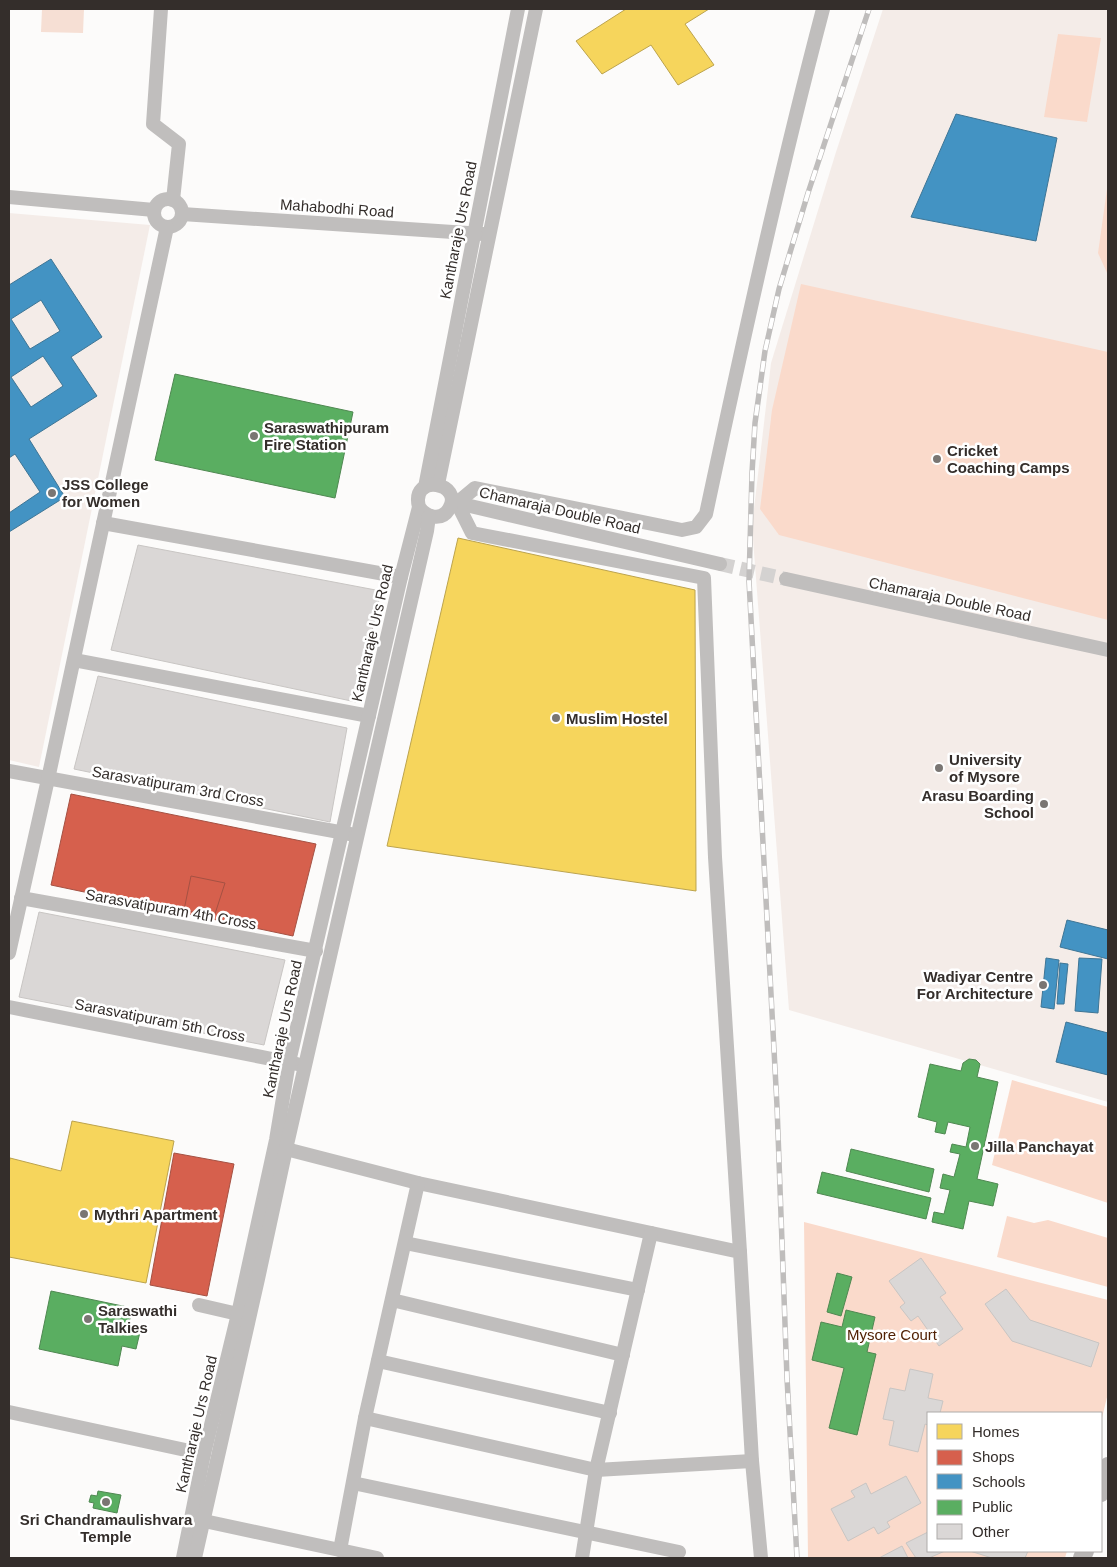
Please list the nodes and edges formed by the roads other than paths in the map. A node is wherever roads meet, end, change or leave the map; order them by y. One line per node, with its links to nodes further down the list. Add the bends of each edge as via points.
1 (161, 9): 6 (street, via 153,124 179,144)
2 (518, 9): 10 (street, Kantharaje Urs Road)
3 (536, 9): 11 (street, Kantharaje Urs Road)
4 (823, 9): 13 (street, via 776,195 706,514 696,527 682,530 475,488)
5 (9, 197): 7 (street)
6 (173, 200): 7 (street, via 158,202); 8 (street, via 180,205)
7 (154, 210): 9 (street, via 155,220)
8 (182, 214): 9 (street, via 176,225); 10 (street, Mahabodhi Road)
9 (166, 227): 15 (street)
10 (474, 233): 11 (street, Mahabodhi Road); 12 (street, Kantharaje Urs Road)
11 (489, 235): 12 (street, Kantharaje Urs Road)
12 (431, 486): 13 (street, via 445,488); 14 (street, via 418,496)
13 (454, 503): 14 (street, via 438,517); 16 (street, Chamaraja Double Road); 36 (street, via 472,532 704,578 715,857)
14 (424, 512): 17 (street, Kantharaje Urs Road); 25 (street, Kantharaje Urs Road, via 427,531)
15 (103, 523): 17 (street); 20 (street)
16 (720, 564)
17 (401, 577): 21 (street, Kantharaje Urs Road)
18 (786, 579): 19 (street, Chamaraja Double Road)
19 (1108, 650)
20 (74, 660): 21 (street); 23 (street)
21 (369, 716): 24 (street, Kantharaje Urs Road)
22 (9, 771): 23 (street, Sarasvatipuram 3rd Cross)
23 (48, 779): 24 (street, Sarasvatipuram 3rd Cross); 26 (street)
24 (342, 832): 25 (street, Sarasvatipuram 3rd Cross); 27 (street, Kantharaje Urs Road)
25 (357, 835): 31 (street, Kantharaje Urs Road)
26 (21, 898): 27 (street, Sarasvatipuram 4th Cross); 28 (street)
27 (316, 951): 30 (street, Kantharaje Urs Road)
28 (9, 953)
29 (9, 1007): 30 (street, Sarasvatipuram 5th Cross)
30 (289, 1062): 31 (street, Sarasvatipuram 5th Cross); 40 (street, Kantharaje Urs Road, via 276,1140)
31 (305, 1066): 32 (street, Kantharaje Urs Road)
32 (286, 1149): 33 (street); 52 (street, Kantharaje Urs Road, via 258,1279)
33 (418, 1183): 34 (street); 35 (street)
34 (651, 1233): 36 (street); 37 (street)
35 (405, 1243): 37 (street); 38 (street)
36 (740, 1252): 47 (street)
37 (638, 1290): 41 (street)
38 (392, 1300): 41 (street); 42 (street)
39 (199, 1305): 40 (street)
40 (238, 1314): 46 (street, Kantharaje Urs Road)
41 (623, 1355): 44 (street)
42 (378, 1361): 44 (street); 45 (street)
43 (9, 1412): 46 (street)
44 (610, 1413): 49 (street)
45 (365, 1418): 49 (street); 50 (street)
46 (204, 1454): 52 (street, Kantharaje Urs Road)
47 (752, 1461): 49 (street); 60 (street)
48 (1108, 1466): 51 (main road)
49 (596, 1470): 53 (street)
50 (353, 1483): 53 (street); 54 (street)
51 (1102, 1489)
52 (197, 1519): 54 (street); 56 (street, Kantharaje Urs Road); 57 (street, Kantharaje Urs Road)
53 (586, 1532): 55 (street); 59 (street)
54 (340, 1550): 58 (street)
55 (679, 1552)
56 (183, 1558)
57 (195, 1558)
58 (377, 1558)
59 (582, 1558)
60 (761, 1558)

